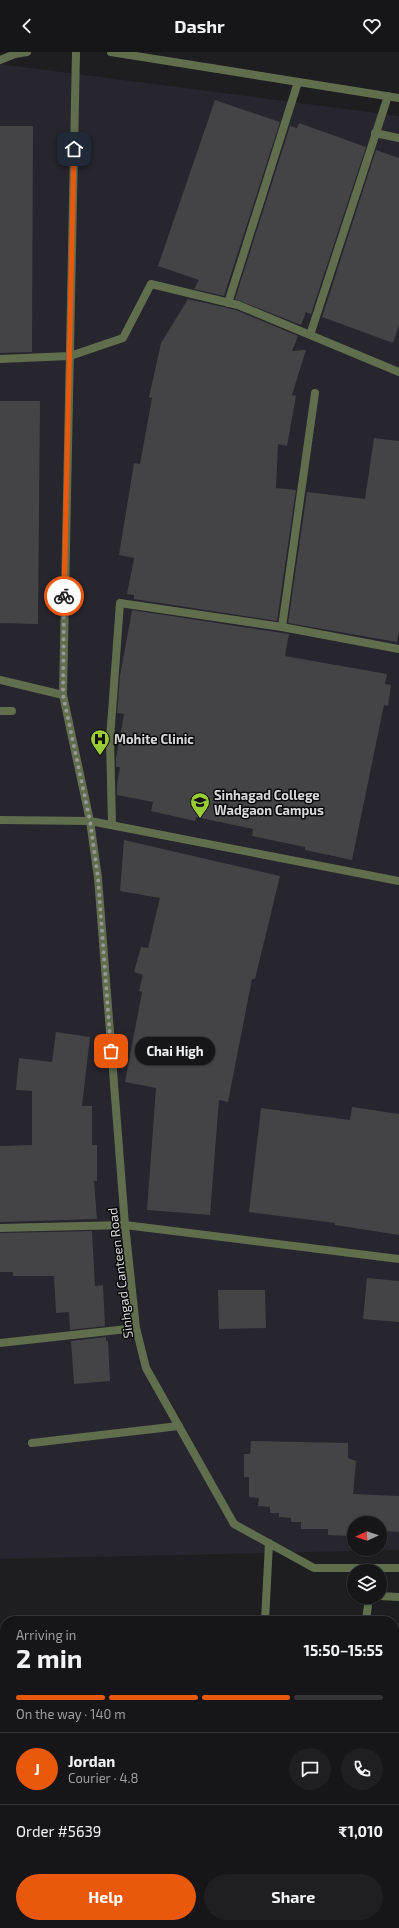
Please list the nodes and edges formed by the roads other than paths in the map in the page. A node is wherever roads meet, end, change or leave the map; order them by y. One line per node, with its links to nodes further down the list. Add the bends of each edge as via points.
1 (27, 52): 4 (street)
2 (76, 52): 12 (street, Sinhgad Canteen Road)
3 (111, 52): 5 (street)
4 (0, 60)
5 (298, 82): 6 (street); 10 (street)
6 (388, 96): 7 (street); 8 (street)
7 (399, 98)
8 (375, 133): 9 (street); 11 (street)
9 (399, 138)
10 (228, 303): 11 (street); 12 (street, via 151,284 123,338)
11 (310, 335): 14 (street)
12 (70, 356): 13 (street); 19 (street, Sinhgad Canteen Road)
13 (0, 359)
14 (399, 372)
15 (315, 393): 16 (street)
16 (282, 627): 17 (street); 24 (street, via 120,603 110,739)
17 (399, 650)
18 (0, 680): 19 (street)
19 (63, 695): 23 (street, Sinhgad Canteen Road)
20 (12, 710): 21 (street)
21 (0, 711)
22 (0, 820): 23 (street)
23 (90, 821): 24 (street); 26 (street, Sinhgad Canteen Road, via 98,878)
24 (112, 824): 25 (street)
25 (399, 881)
26 (125, 1225): 27 (street); 28 (street); 29 (street, Sinhgad Canteen Road)
27 (0, 1228)
28 (399, 1259)
29 (136, 1328): 30 (street); 31 (street, Sinhgad Canteen Road, via 146,1368)
30 (0, 1343)
31 (179, 1426): 32 (street); 33 (street, Sinhgad Canteen Road, via 234,1524)
32 (32, 1443)
33 (269, 1543): 34 (street, Sinhgad Canteen Road, via 314,1568); 38 (street)
34 (399, 1568)
35 (387, 1596): 36 (street)
36 (399, 1597)
37 (368, 1604): 39 (street)
38 (265, 1616)
39 (367, 1616)

